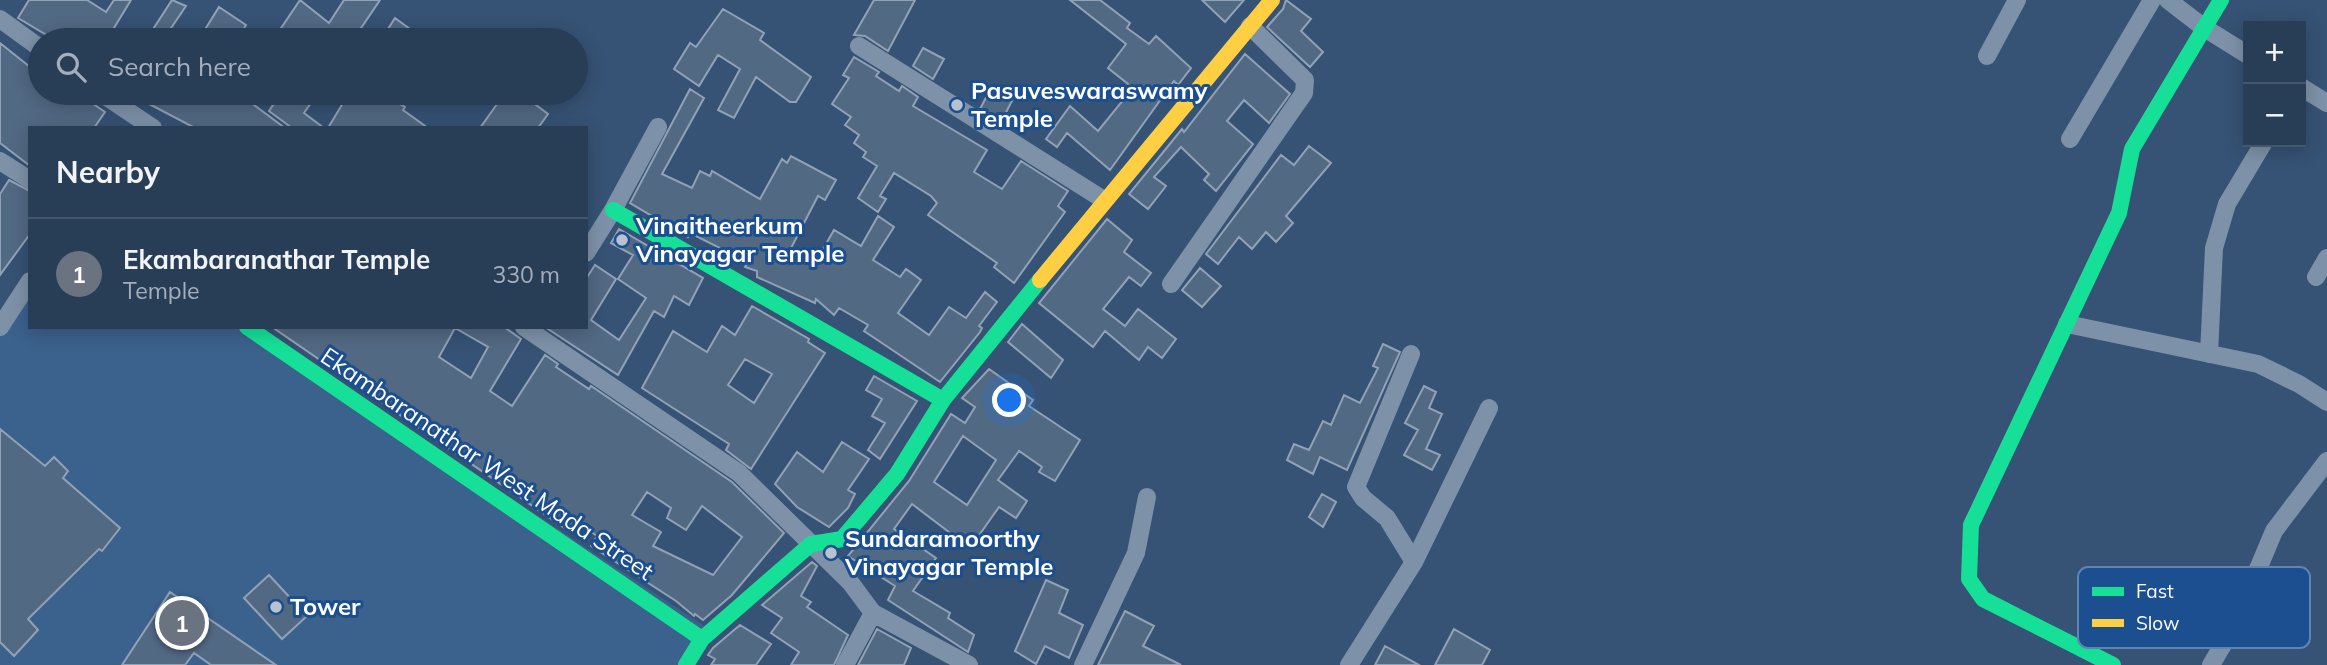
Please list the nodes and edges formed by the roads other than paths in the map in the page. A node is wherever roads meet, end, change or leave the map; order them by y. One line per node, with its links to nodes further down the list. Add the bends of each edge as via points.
1 (2017, 0): 12 (street)
2 (2151, 0): 18 (street)
3 (2168, 0): 8 (street)
4 (2221, 0): 8 (street)
5 (1267, 2): 7 (street)
6 (0, 19): 9 (street)
7 (1250, 26): 22 (street); 28 (street, via 1305,80 1304,93)
8 (2203, 27): 11 (street); 29 (street, via 2132,149 2119,213)
9 (28, 39)
10 (859, 46): 22 (street)
11 (2243, 52)
12 (1987, 56)
13 (2306, 90): 14 (street)
14 (2327, 103)
15 (116, 105): 16 (street)
16 (141, 125)
17 (658, 127): 23 (street)
18 (2070, 138)
19 (2261, 147): 34 (street, via 2227,204 2214,248)
20 (0, 161): 21 (street)
21 (28, 179)
22 (1104, 200): 35 (street)
23 (613, 210): 24 (street); 35 (street)
24 (588, 250)
25 (2327, 258): 26 (street)
26 (2316, 277)
27 (28, 284): 30 (street)
28 (1171, 284)
29 (2067, 324): 34 (street); 45 (street, via 1971,525 1969,579 1983,599)
30 (0, 327)
31 (250, 329): 44 (street, Ekambaranathar West Mada Street)
32 (533, 329): 40 (street, via 739,474)
33 (1411, 354): 41 (street, via 1356,487 1387,518)
34 (2209, 354): 36 (street, via 2258,364)
35 (943, 400): 40 (street, via 897,474 842,539)
36 (2327, 402)
37 (1489, 408): 41 (street)
38 (2327, 461): 42 (street, via 2274,531)
39 (1147, 497): 51 (street, via 1136,553)
40 (811, 544): 43 (street, via 850,582); 44 (street)
41 (1414, 562): 52 (street)
42 (2259, 567)
43 (873, 613): 49 (street); 50 (street)
44 (702, 639): 48 (street)
45 (2078, 647)
46 (2080, 648): 53 (street)
47 (2221, 648): 54 (street)
48 (686, 665)
49 (845, 665)
50 (969, 665)
51 (1083, 665)
52 (1349, 665)
53 (2113, 665)
54 (2211, 665)

